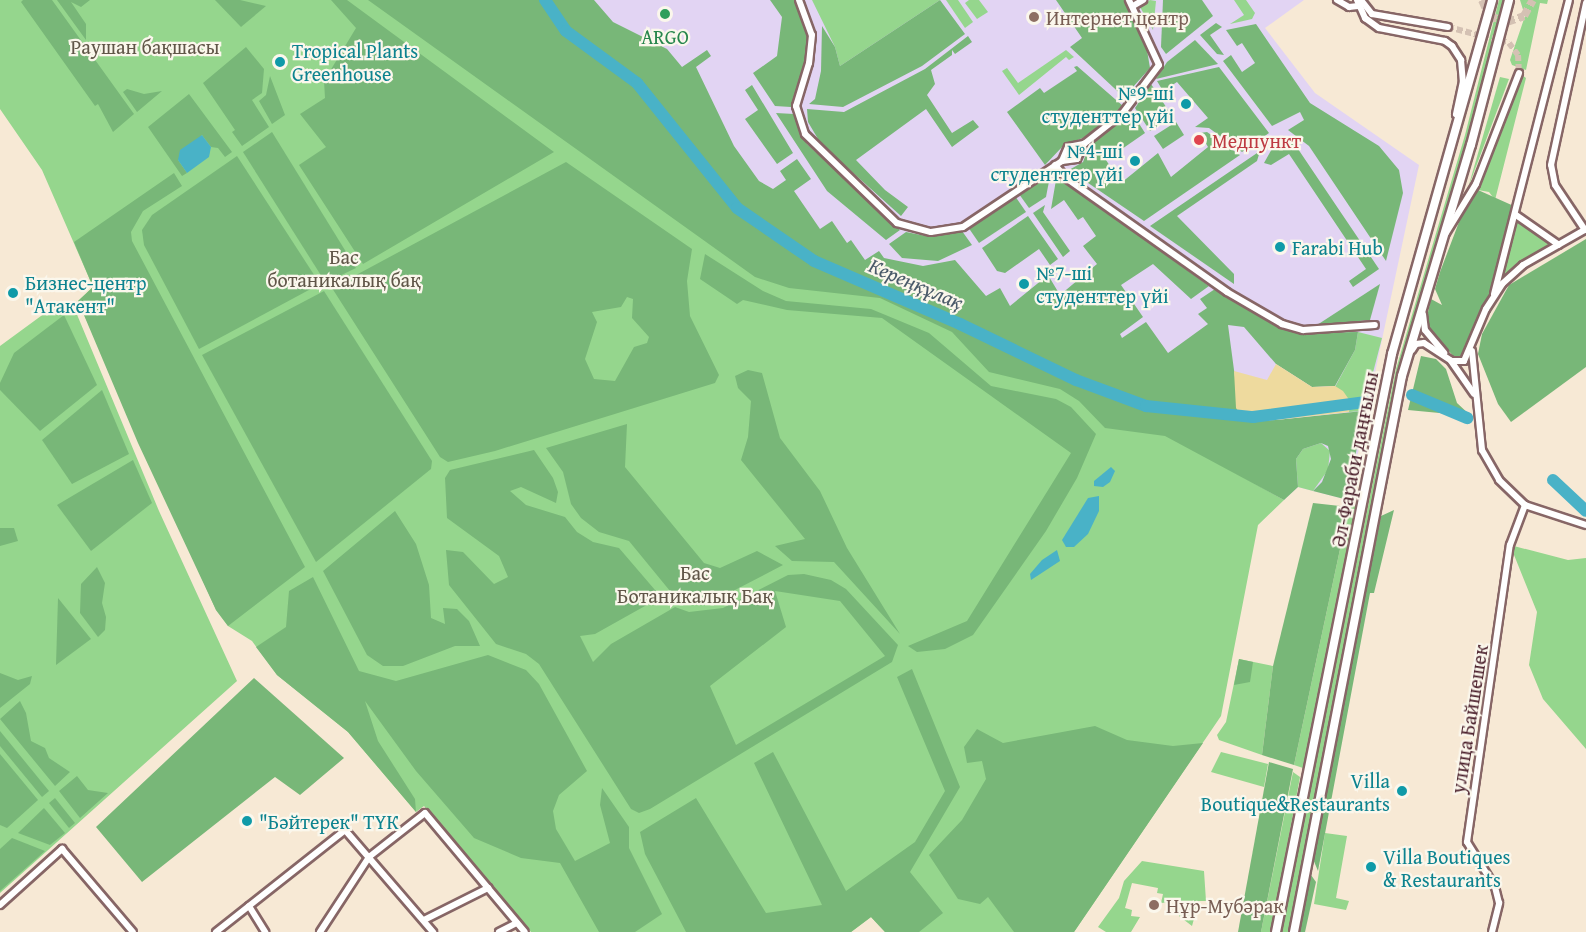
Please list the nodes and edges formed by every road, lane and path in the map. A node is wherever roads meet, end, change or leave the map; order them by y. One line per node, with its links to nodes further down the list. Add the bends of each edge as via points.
1 (800, 0): 16 (street, via 812,41 796,106 800,123 814,146 897,224 922,232 963,227)
2 (1143, 0): 8 (street)
3 (1337, 0): 7 (street, via 1349,7)
4 (1492, 0): 17 (main road, Әл-Фараби даңғылы)
5 (1509, 0): 20 (main road, Әл-Фараби даңғылы)
6 (1569, 0): 18 (street)
7 (1358, 2): 10 (street); 11 (street)
8 (1131, 3): 14 (street, via 1159,65 1122,114)
9 (1586, 3): 19 (street, via 1551,165 1555,185)
10 (1372, 14): 11 (street); 12 (street)
11 (1371, 24): 17 (street, via 1387,31 1445,41 1461,60 1461,90)
12 (1448, 27)
13 (1519, 73): 20 (street, via 1476,184 1453,226)
14 (1084, 144): 15 (street, via 1068,147); 15 (street, via 1077,159)
15 (1062, 160): 16 (street)
16 (1055, 165): 24 (street, via 1066,178 1227,292 1282,324 1303,330)
17 (1436, 202): 46 (main road, Әл-Фараби даңғылы, via 1388,370)
18 (1516, 215): 21 (street); 23 (street)
19 (1585, 230): 21 (street)
20 (1443, 236): 22 (main road, Әл-Фараби даңғылы)
21 (1559, 245): 23 (street, via 1523,265)
22 (1428, 284): 26 (street, via 1423,324 1430,338); 29 (main road, Әл-Фараби даңғылы)
23 (1494, 294): 25 (street)
24 (1375, 325)
25 (1473, 348): 27 (street); 30 (street)
26 (1452, 361): 27 (street); 28 (street); 29 (street, via 1420,342 1413,347)
27 (1464, 361): 28 (street)
28 (1458, 369): 30 (street)
29 (1402, 376): 47 (main road, Әл-Фараби даңғылы)
30 (1476, 397): 31 (street, via 1482,450 1499,480)
31 (1525, 505): 32 (street); 48 (street, улица Байшешек, via 1510,545 1467,842 1495,887 1499,903)
32 (1586, 525)
33 (369, 857): 34 (street, via 425,813); 36 (street, via 345,830); 37 (street); 42 (street)
34 (488, 888): 37 (street); 38 (street)
35 (0, 905): 39 (street, via 62,849)
36 (249, 906): 40 (street); 41 (street)
37 (424, 920): 43 (street)
38 (517, 922): 44 (street); 45 (street)
39 (134, 932)
40 (216, 932)
41 (265, 932)
42 (320, 932)
43 (433, 932)
44 (499, 932)
45 (525, 932)
46 (1276, 932)
47 (1294, 932)
48 (1492, 932)

